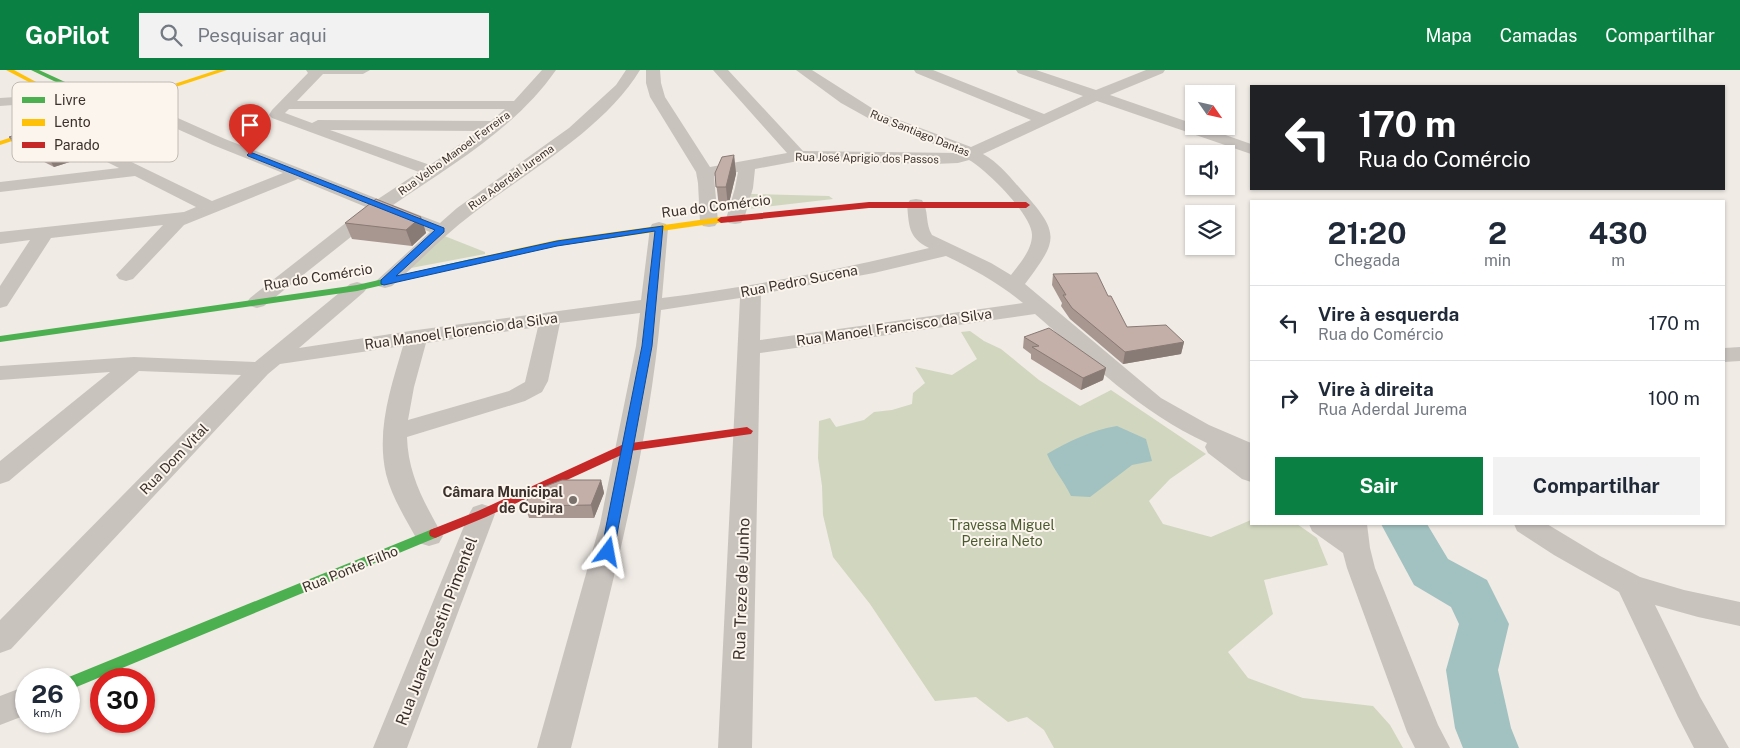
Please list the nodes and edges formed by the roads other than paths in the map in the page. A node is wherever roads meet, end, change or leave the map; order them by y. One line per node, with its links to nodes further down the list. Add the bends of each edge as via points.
1 (10, 70): 15 (street)
2 (34, 70): 16 (street)
3 (202, 70): 17 (street)
4 (224, 70): 18 (street)
5 (317, 70): 6 (street); 23 (street)
6 (363, 70)
7 (549, 70): 22 (street, Rua Velho Manoel Ferreira)
8 (633, 70): 19 (street, Rua Aderdal Jurema)
9 (652, 70): 20 (street)
10 (720, 70): 32 (street)
11 (803, 70): 31 (street, Rua Santiago Dantas, via 875,116)
12 (921, 70): 24 (street)
13 (1023, 70): 21 (street)
14 (1158, 70): 21 (street, Rua José Aprigio dos Passos)
15 (33, 82)
16 (59, 82)
17 (164, 82)
18 (178, 85)
19 (622, 88): 20 (street); 48 (street, Rua Aderdal Jurema, via 575,131)
20 (654, 88): 37 (street)
21 (1095, 96): 24 (street, Rua José Aprigio dos Passos); 30 (street)
22 (519, 105): 23 (street); 27 (street, Rua Velho Manoel Ferreira)
23 (281, 110): 26 (street)
24 (1045, 120): 31 (street, Rua José Aprigio dos Passos)
25 (178, 124): 38 (street)
26 (301, 125): 27 (street); 36 (street)
27 (494, 126): 36 (street, Rua Velho Manoel Ferreira)
28 (12, 139): 29 (street)
29 (0, 143)
30 (1250, 148)
31 (970, 154): 32 (street, Rua José Aprigio dos Passos, via 934,159); 41 (street, Rua Santiago Dantas, via 991,167)
32 (798, 156): 34 (street, Rua José Aprigio dos Passos)
33 (119, 162): 35 (street)
34 (747, 164): 37 (street, Rua José Aprigio dos Passos); 45 (street)
35 (137, 171): 39 (street); 43 (street)
36 (432, 171): 42 (street, Rua Velho Manoel Ferreira)
37 (705, 173): 46 (street)
38 (297, 174): 42 (street); 43 (street)
39 (0, 187)
40 (916, 204): 41 (street, Rua do Comércio); 45 (street, Rua do Comércio, via 824,209); 51 (street, via 921,234)
41 (1026, 205): 54 (street, Rua Santiago Dantas, via 1037,218 1041,241 1035,256)
42 (380, 206): 48 (street); 58 (street, Rua Velho Manoel Ferreira)
43 (210, 207): 44 (street)
44 (187, 216): 49 (street); 52 (street, via 171,227)
45 (735, 219): 46 (street, Rua do Comércio)
46 (708, 222): 47 (street, Rua do Comércio)
47 (659, 228): 53 (street, Rua do Comércio, via 557,243); 59 (street)
48 (441, 230): 53 (street, Rua Aderdal Jurema)
49 (45, 232): 50 (street); 57 (street)
50 (0, 238)
51 (947, 250): 54 (street); 56 (street, Rua Pedro Sucena)
52 (126, 274)
53 (384, 282): 55 (street, Rua do Comércio)
54 (1014, 285): 60 (street)
55 (357, 288): 58 (street, Rua do Comércio); 68 (street, Rua Dom Vital)
56 (751, 291): 59 (street, Rua Pedro Sucena); 64 (street, Rua Treze de Junho)
57 (0, 302)
58 (258, 302): 63 (street, Rua do Comércio)
59 (650, 306): 61 (street, Rua Manoel Florencio da Silva); 73 (street, via 647,346)
60 (1038, 307): 64 (street, Rua Manoel Francisco da Silva); 71 (street, via 1153,403)
61 (550, 318): 62 (street, Rua Manoel Florencio da Silva); 72 (street, via 534,387 507,399)
62 (418, 336): 68 (street, Rua Manoel Florencio da Silva); 72 (street, via 396,416)
63 (0, 339)
64 (749, 348): 70 (street, Rua Treze de Junho)
65 (1740, 354): 66 (street)
66 (1725, 355)
67 (134, 364): 68 (street, Rua Manoel Florencio da Silva); 69 (street, Rua Manoel Florencio da Silva); 76 (street)
68 (267, 364): 84 (street, Rua Dom Vital)
69 (0, 372)
70 (747, 431): 73 (street); 90 (street, Rua Treze de Junho)
71 (1199, 431): 74 (street); 75 (street)
72 (395, 432): 80 (street, via 399,473)
73 (628, 447): 77 (street, Rua Ponte Filho); 89 (street, via 608,552)
74 (1250, 452)
75 (1250, 472)
76 (0, 475)
77 (482, 514): 80 (street, Rua Ponte Filho); 88 (street, Rua Juarez Castin Pimentel)
78 (1325, 525): 81 (street)
79 (1529, 525): 82 (street, via 1606,573)
80 (429, 536): 85 (street, Rua Ponte Filho)
81 (1355, 536): 91 (street, via 1361,568)
82 (1630, 584): 83 (street, via 1664,597); 92 (street)
83 (1740, 614)
84 (0, 640)
85 (80, 679)
86 (15, 705): 87 (street)
87 (0, 711)
88 (390, 748)
89 (554, 748)
90 (734, 748)
91 (1433, 748)
92 (1712, 748)

